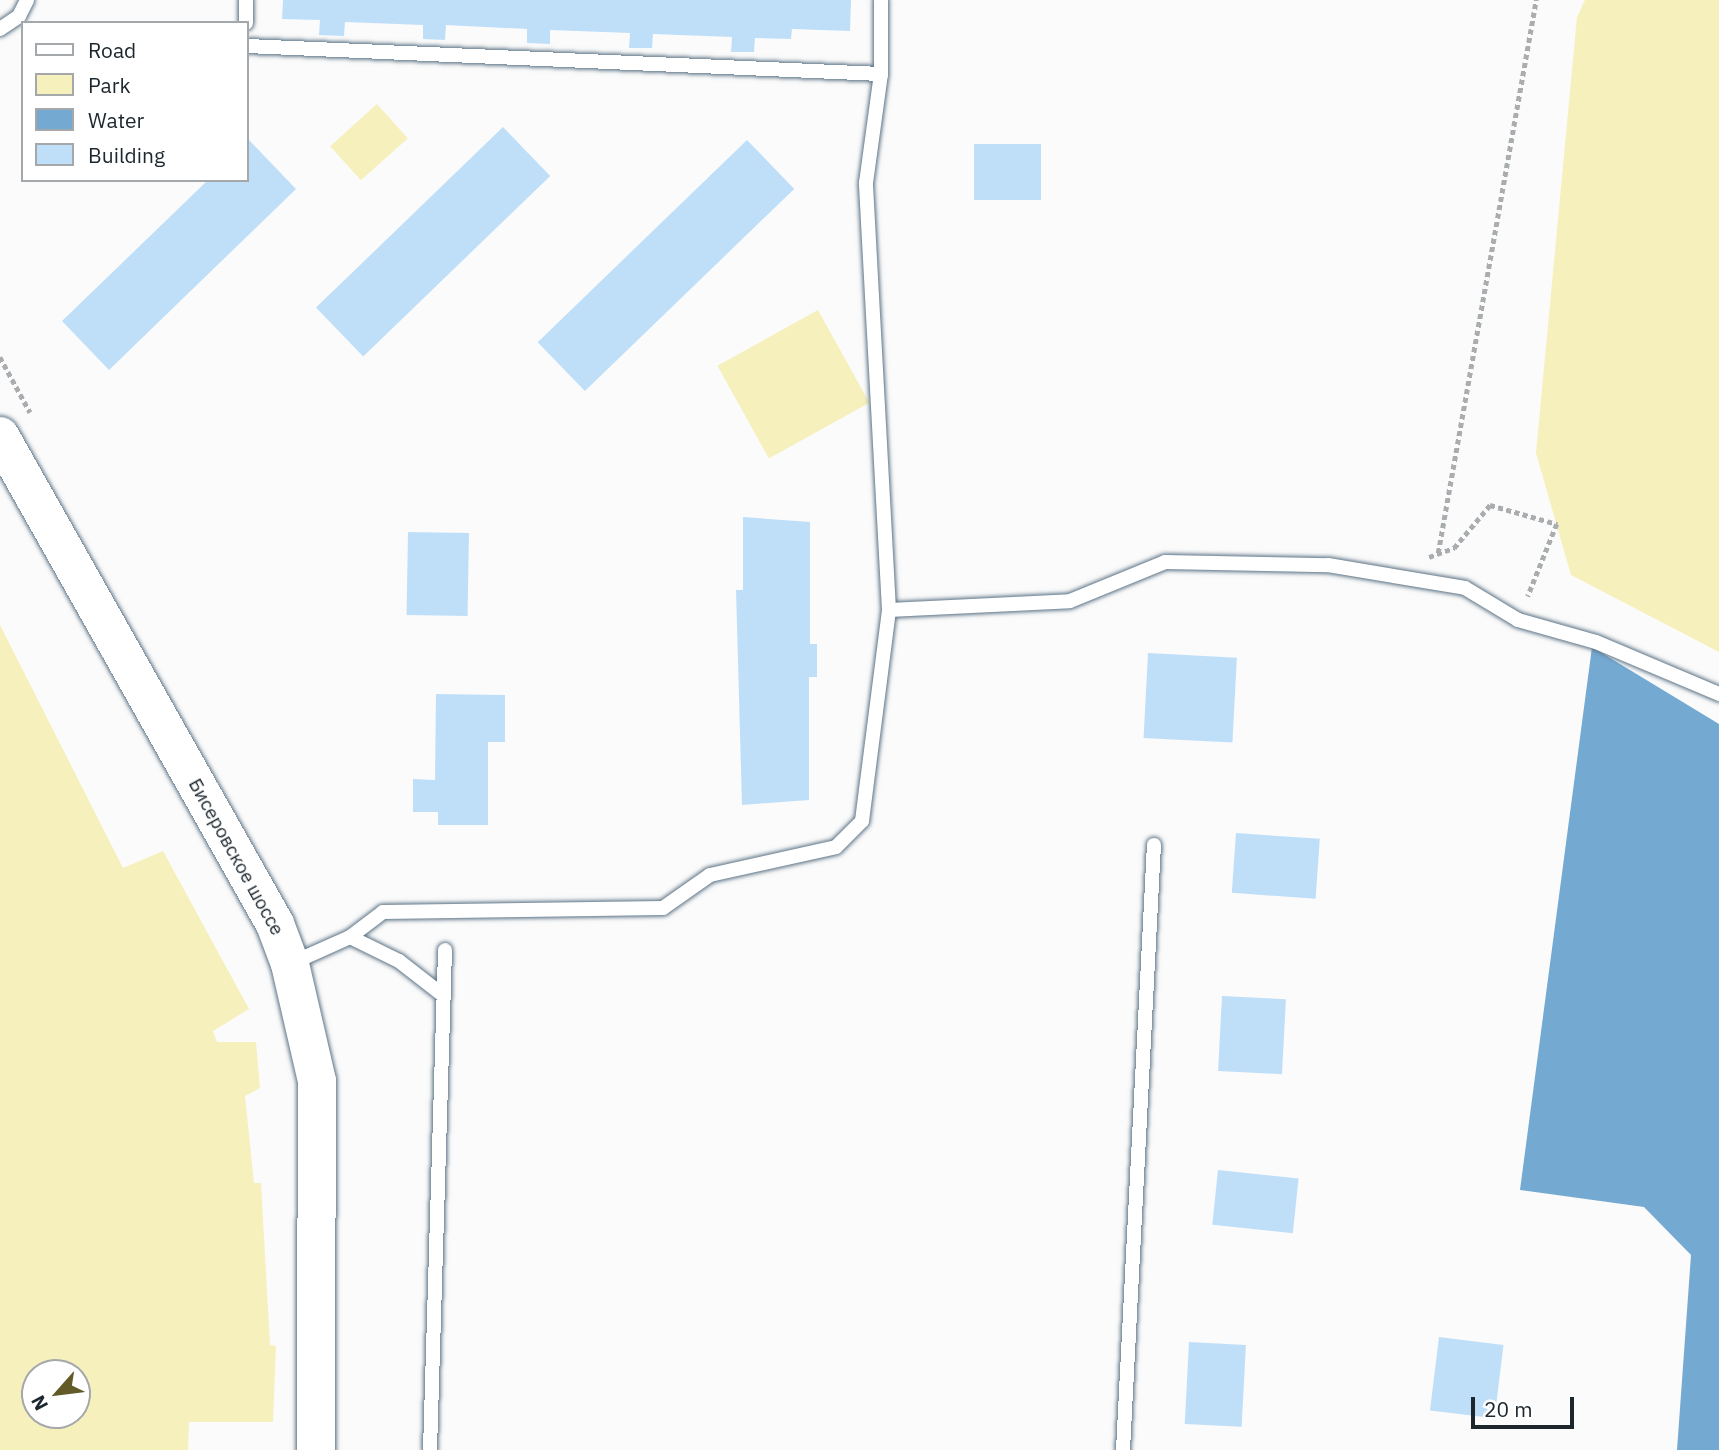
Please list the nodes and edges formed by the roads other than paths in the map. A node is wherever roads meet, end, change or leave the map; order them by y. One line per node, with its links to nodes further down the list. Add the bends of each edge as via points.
1 (27, 0): 5 (lane, via 19,16)
2 (246, 0): 4 (lane)
3 (881, 0): 7 (lane)
4 (246, 21)
5 (0, 29)
6 (248, 46): 7 (lane)
7 (881, 74): 9 (lane, via 866,183)
8 (0, 436): 14 (main road, Бисеровское шоссе, via 275,924)
9 (889, 610): 10 (lane, via 1070,601 1166,562 1328,565 1465,588 1518,620 1596,642); 12 (lane, via 862,821 836,847 710,875 663,908 409,909 383,912)
10 (1719, 694)
11 (1154, 845): 18 (lane, via 1145,1112)
12 (350, 937): 14 (lane); 15 (lane, via 398,961)
13 (446, 950): 15 (lane)
14 (290, 964): 16 (main road, Бисеровское шоссе, via 317,1081)
15 (444, 996): 17 (lane)
16 (316, 1450)
17 (430, 1450)
18 (1123, 1450)

